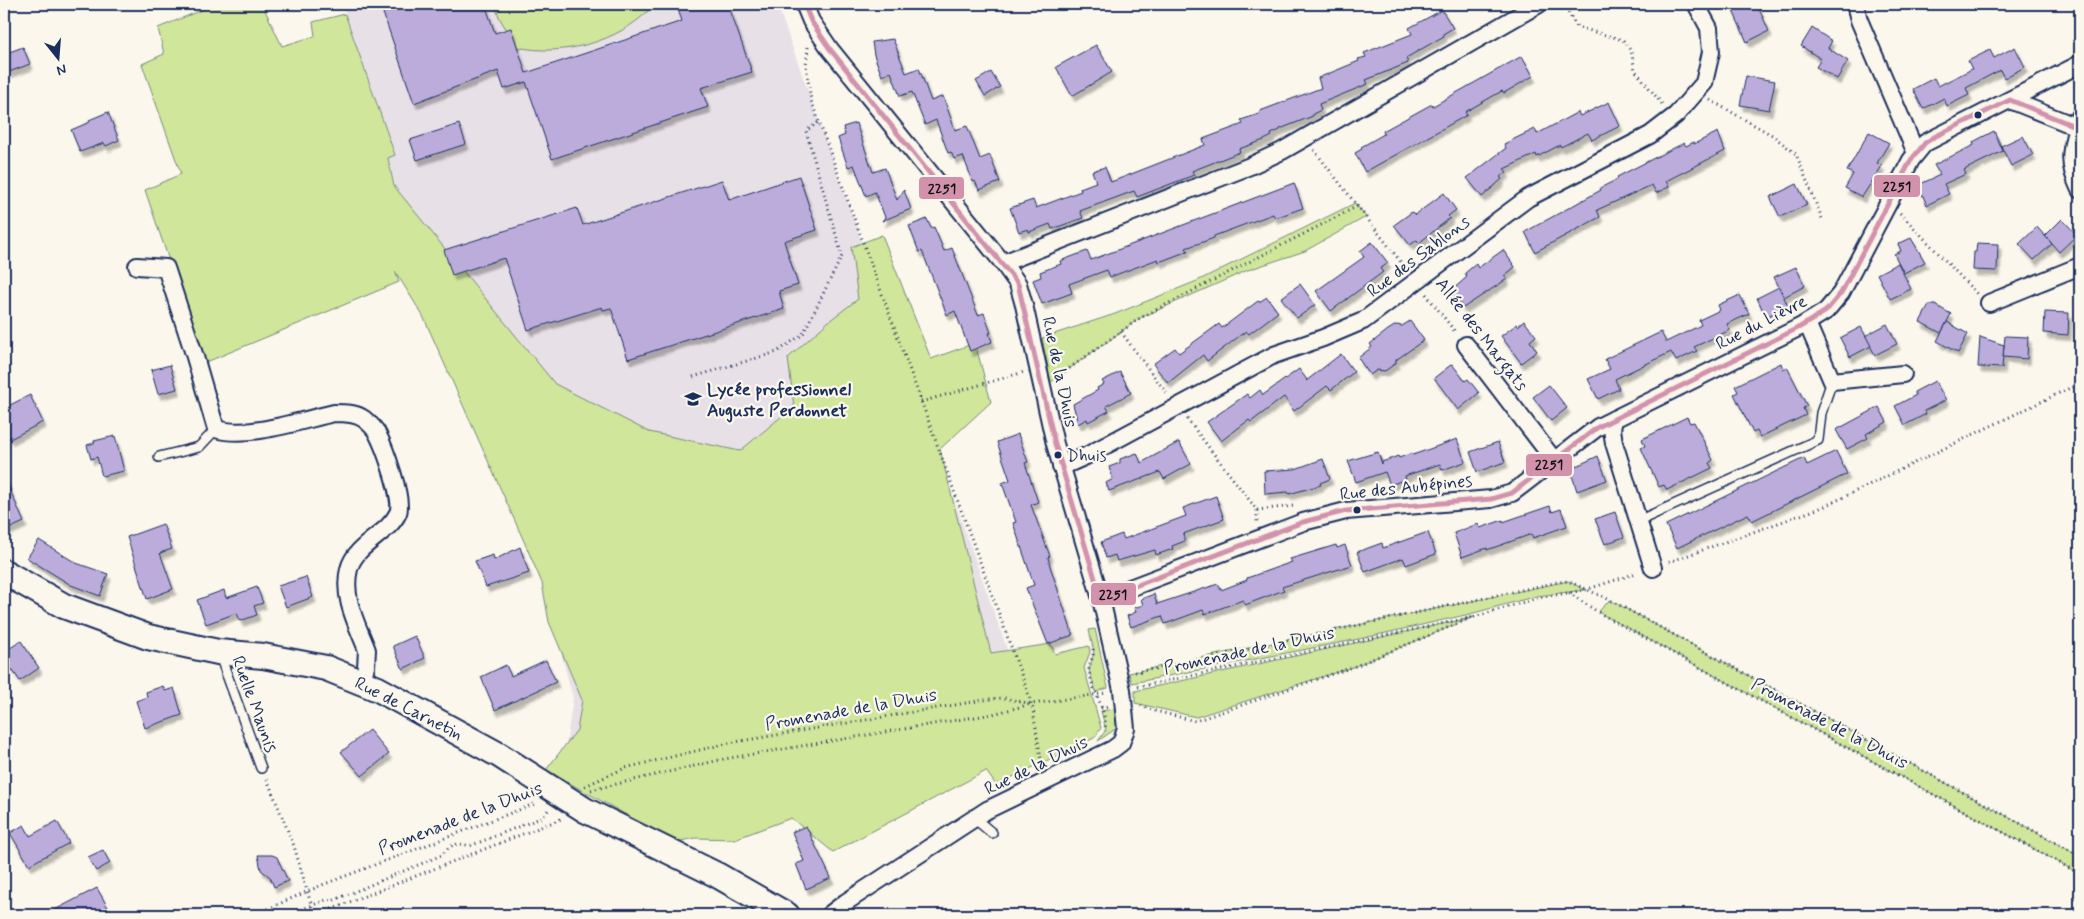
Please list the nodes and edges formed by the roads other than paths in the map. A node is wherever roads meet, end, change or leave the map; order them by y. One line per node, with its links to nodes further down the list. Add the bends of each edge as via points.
1 (804, 4): 10 (street, Rue de la Dhuis, via 811,22 830,49)
2 (1539, 4): 10 (street, via 1250,166)
3 (1696, 4): 22 (street, Rue des Sablons, via 1709,28 1711,52 1704,82 1676,115 1650,135 1528,198 1363,321 1274,355)
4 (1855, 4): 8 (street)
5 (2080, 64): 6 (street, Rue du Lièvre)
6 (2010, 100): 7 (street); 8 (street, Rue du Lièvre, via 1934,137)
7 (2079, 122): 9 (street, via 2071,161 2072,174)
8 (1916, 152): 14 (street, Rue du Lièvre, via 1841,293 1826,312)
9 (2080, 190)
10 (1003, 263): 22 (street, Rue de la Dhuis, via 1018,284)
11 (136, 266): 19 (street, via 166,268)
12 (2080, 266): 13 (street)
13 (1989, 303)
14 (1807, 323): 17 (street); 18 (street, Rue du Lièvre)
15 (1466, 345): 21 (street, Allée des Margats)
16 (1903, 374): 17 (street)
17 (1832, 382): 23 (lane, via 1818,440)
18 (1614, 419): 21 (street, Rue des Aubépines, via 1598,426); 23 (street, via 1614,442)
19 (216, 430): 20 (lane, via 199,447); 28 (street, via 252,431 347,413 362,417 376,430 388,461 400,510 391,525 364,545 350,567 346,586 348,597 368,658)
20 (159, 457)
21 (1554, 460): 26 (street, Rue des Aubépines, via 1512,493 1491,499 1346,511 1303,522)
22 (1061, 467): 26 (street, Rue de la Dhuis)
23 (1638, 521): 24 (street)
24 (1653, 568)
25 (4, 572): 27 (street, Rue de Carnetin, via 74,609 148,637)
26 (1101, 599): 30 (street, Rue de la Dhuis, via 1122,697 1126,729 1121,743)
27 (218, 652): 28 (street, Rue de Carnetin, via 263,656 326,668); 29 (lane, Ruelle Maunis)
28 (361, 682): 32 (street, Rue de Carnetin, via 499,755 586,810 717,875)
29 (261, 768)
30 (974, 818): 31 (lane); 33 (street, Rue de la Dhuis)
31 (992, 833)
32 (787, 915)
33 (830, 915)

